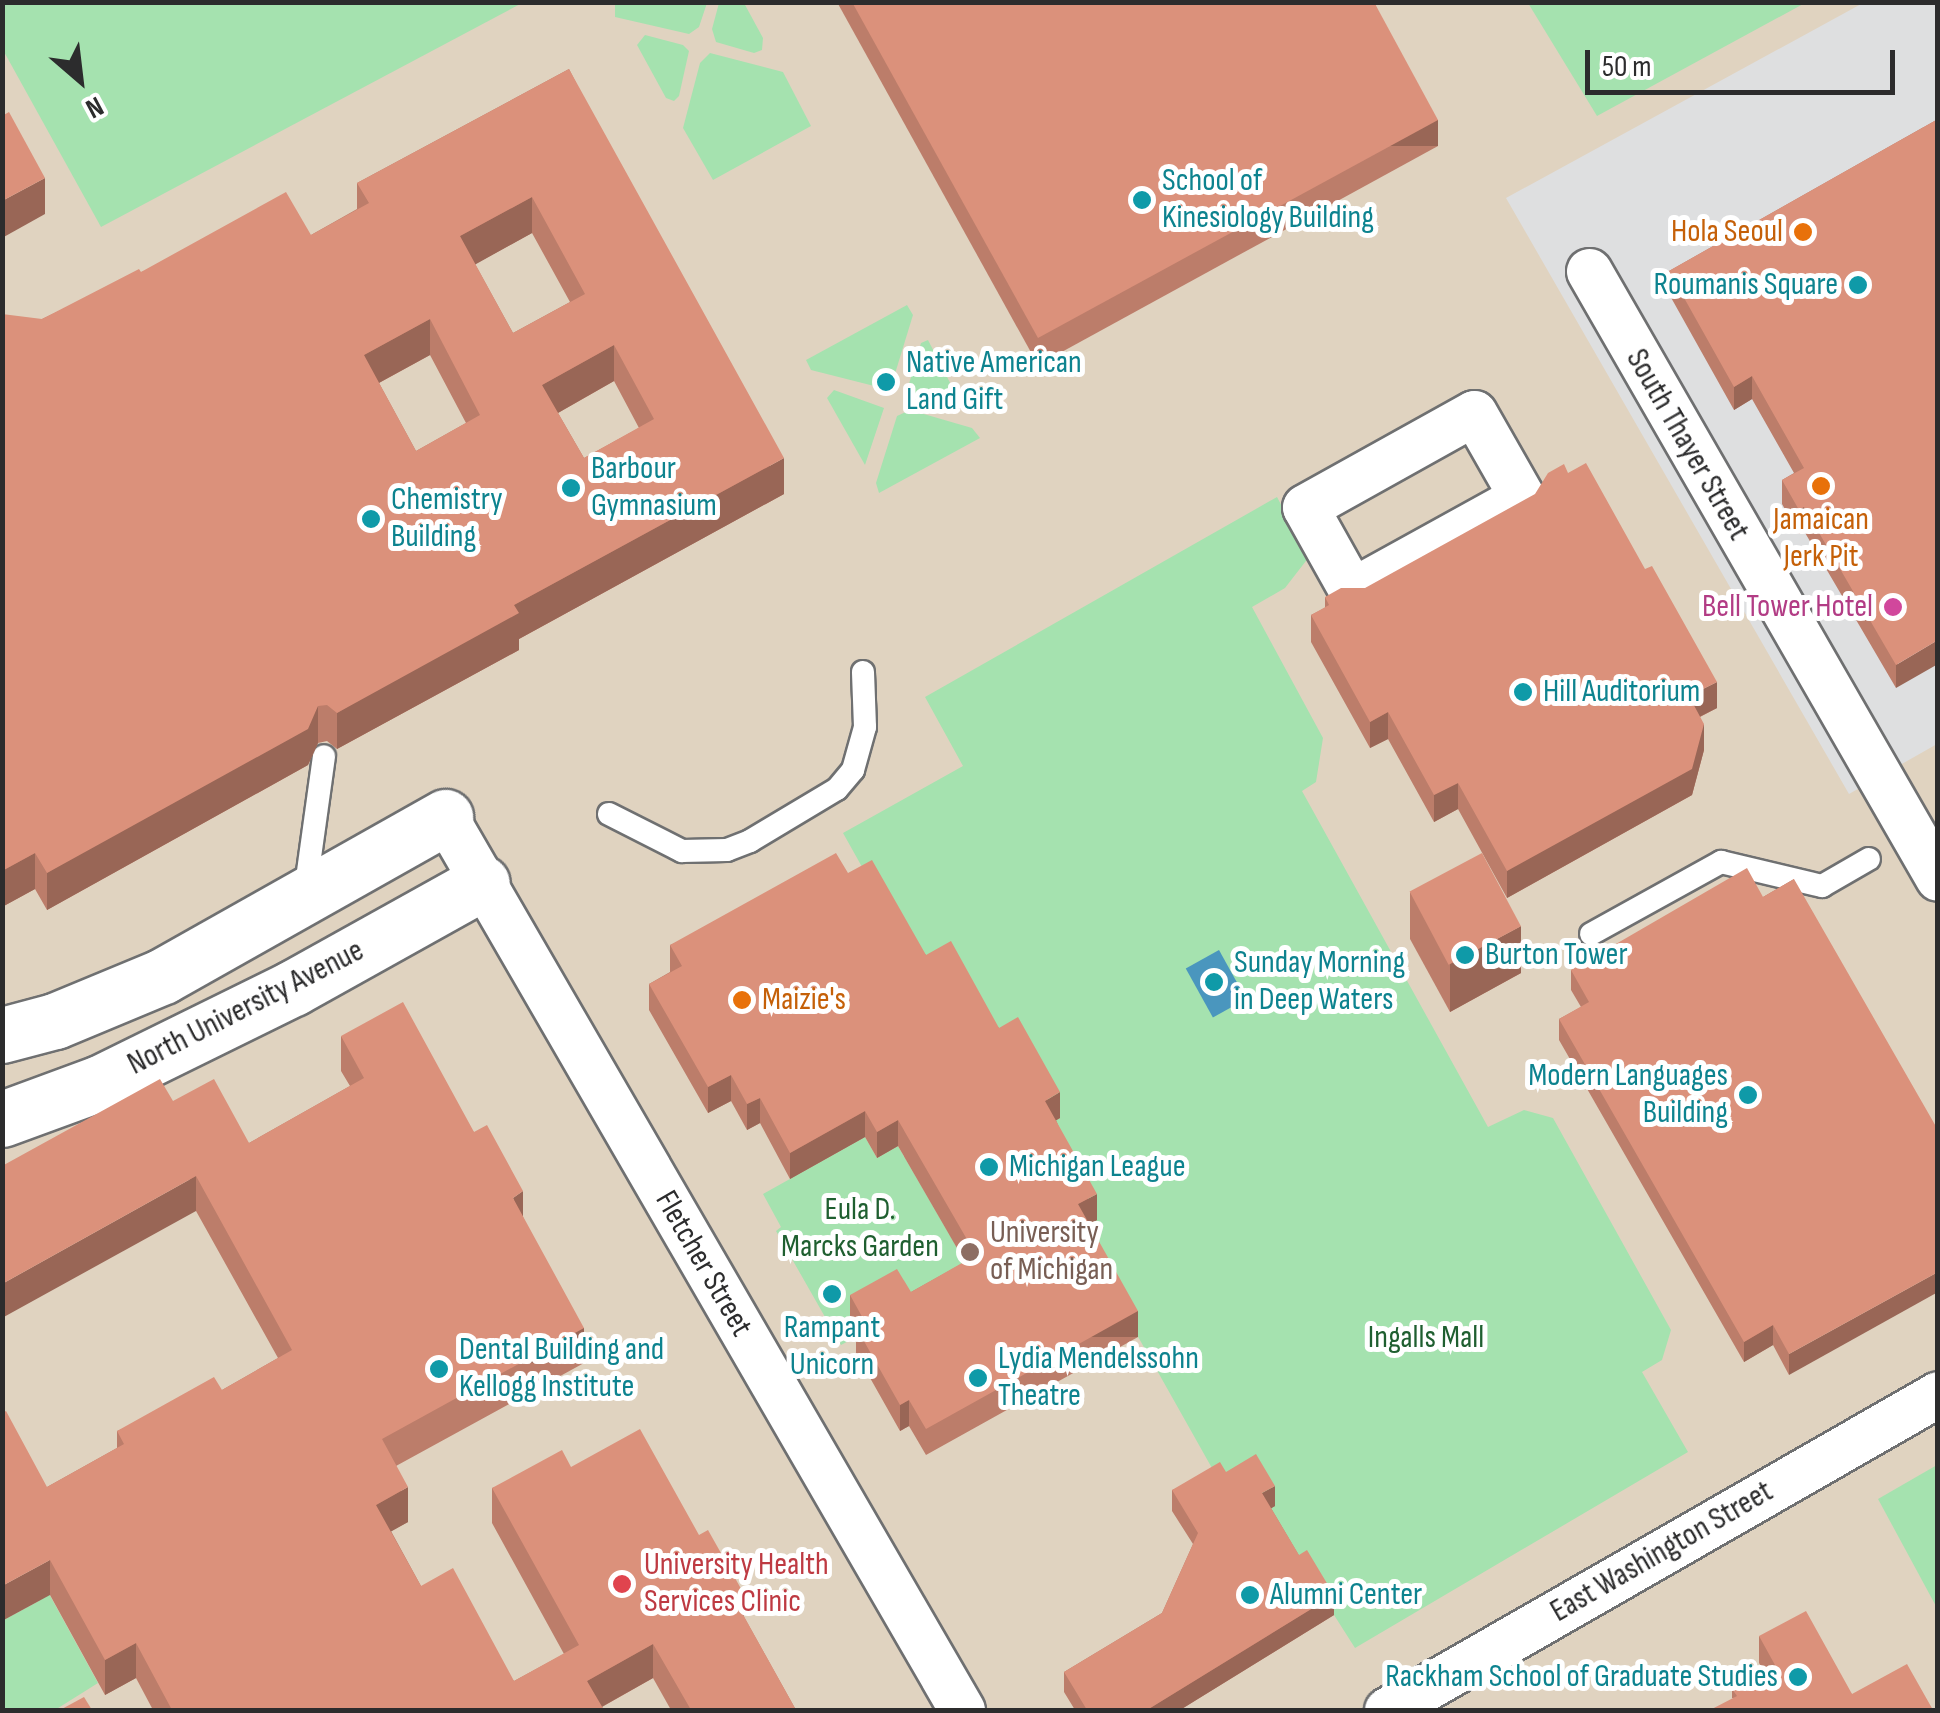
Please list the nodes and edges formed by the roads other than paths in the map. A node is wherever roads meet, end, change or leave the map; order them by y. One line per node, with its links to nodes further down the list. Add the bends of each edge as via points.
1 (1590, 271): 8 (street, South Thayer Street)
2 (1522, 498): 2 (street, via 1352,592 1305,507 1474,413)
3 (864, 672): 5 (lane, via 866,727 853,770 837,789 750,841 727,850 682,850)
4 (324, 756): 10 (lane)
5 (609, 814)
6 (446, 817): 9 (street, Fletcher Street); 10 (street, North University Avenue)
7 (1869, 859): 11 (lane, via 1822,886 1721,862)
8 (1938, 878)
9 (482, 883): 13 (street, North University Avenue, via 293,988 100,1083); 15 (street, Fletcher Street)
10 (305, 896): 12 (street, North University Avenue, via 163,976 55,1021)
11 (1591, 934)
12 (2, 1035)
13 (2, 1118)
14 (1938, 1394): 16 (street, East Washington Street)
15 (962, 1710)
16 (1387, 1710)

